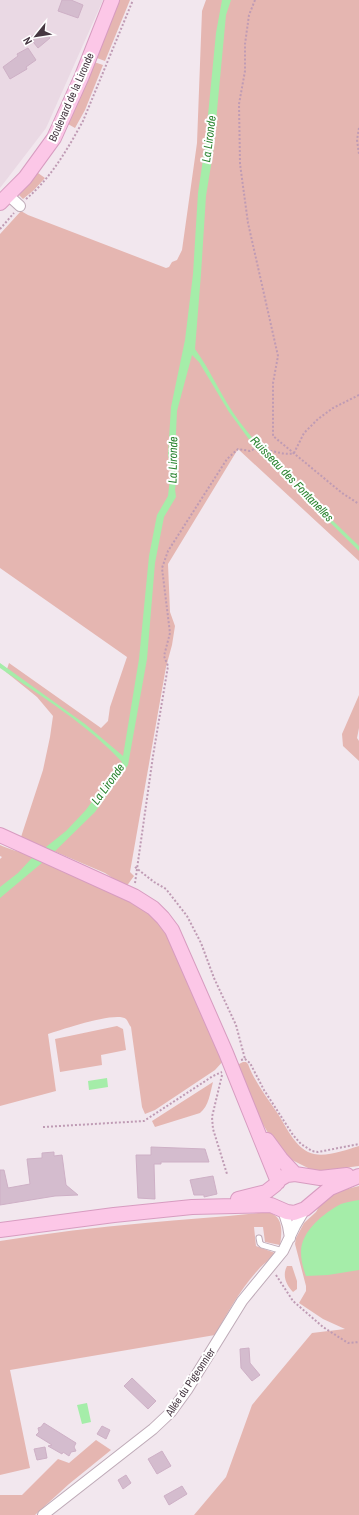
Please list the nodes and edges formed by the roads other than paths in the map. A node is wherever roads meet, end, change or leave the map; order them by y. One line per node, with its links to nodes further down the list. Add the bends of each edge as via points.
1 (112, 0): 2 (street, Boulevard de la Lironde, via 54,138 25,178)
2 (4, 199): 3 (street)
3 (20, 206)
4 (0, 835): 5 (street, via 134,896 158,912 172,930 196,983 227,1070)
5 (246, 1102): 6 (street, via 270,1145 280,1159); 8 (street)
6 (298, 1175): 7 (street, via 320,1178); 8 (street, via 287,1175); 10 (street, via 308,1181 312,1188 312,1196)
7 (359, 1175): 10 (street, via 330,1188)
8 (277, 1183): 9 (street, via 266,1192 256,1195); 11 (street, via 274,1197)
9 (192, 1207): 11 (street, via 271,1205); 12 (street)
10 (306, 1208): 11 (street, via 294,1213); 14 (street, Allée du Pigeonnier, via 294,1226)
11 (281, 1209): 14 (street)
12 (0, 1230)
13 (259, 1238): 15 (lane, via 261,1244)
14 (290, 1238): 15 (street, Allée du Pigeonnier)
15 (283, 1251): 16 (street, Allée du Pigeonnier, via 242,1301 187,1390 167,1416)
16 (43, 1515)

